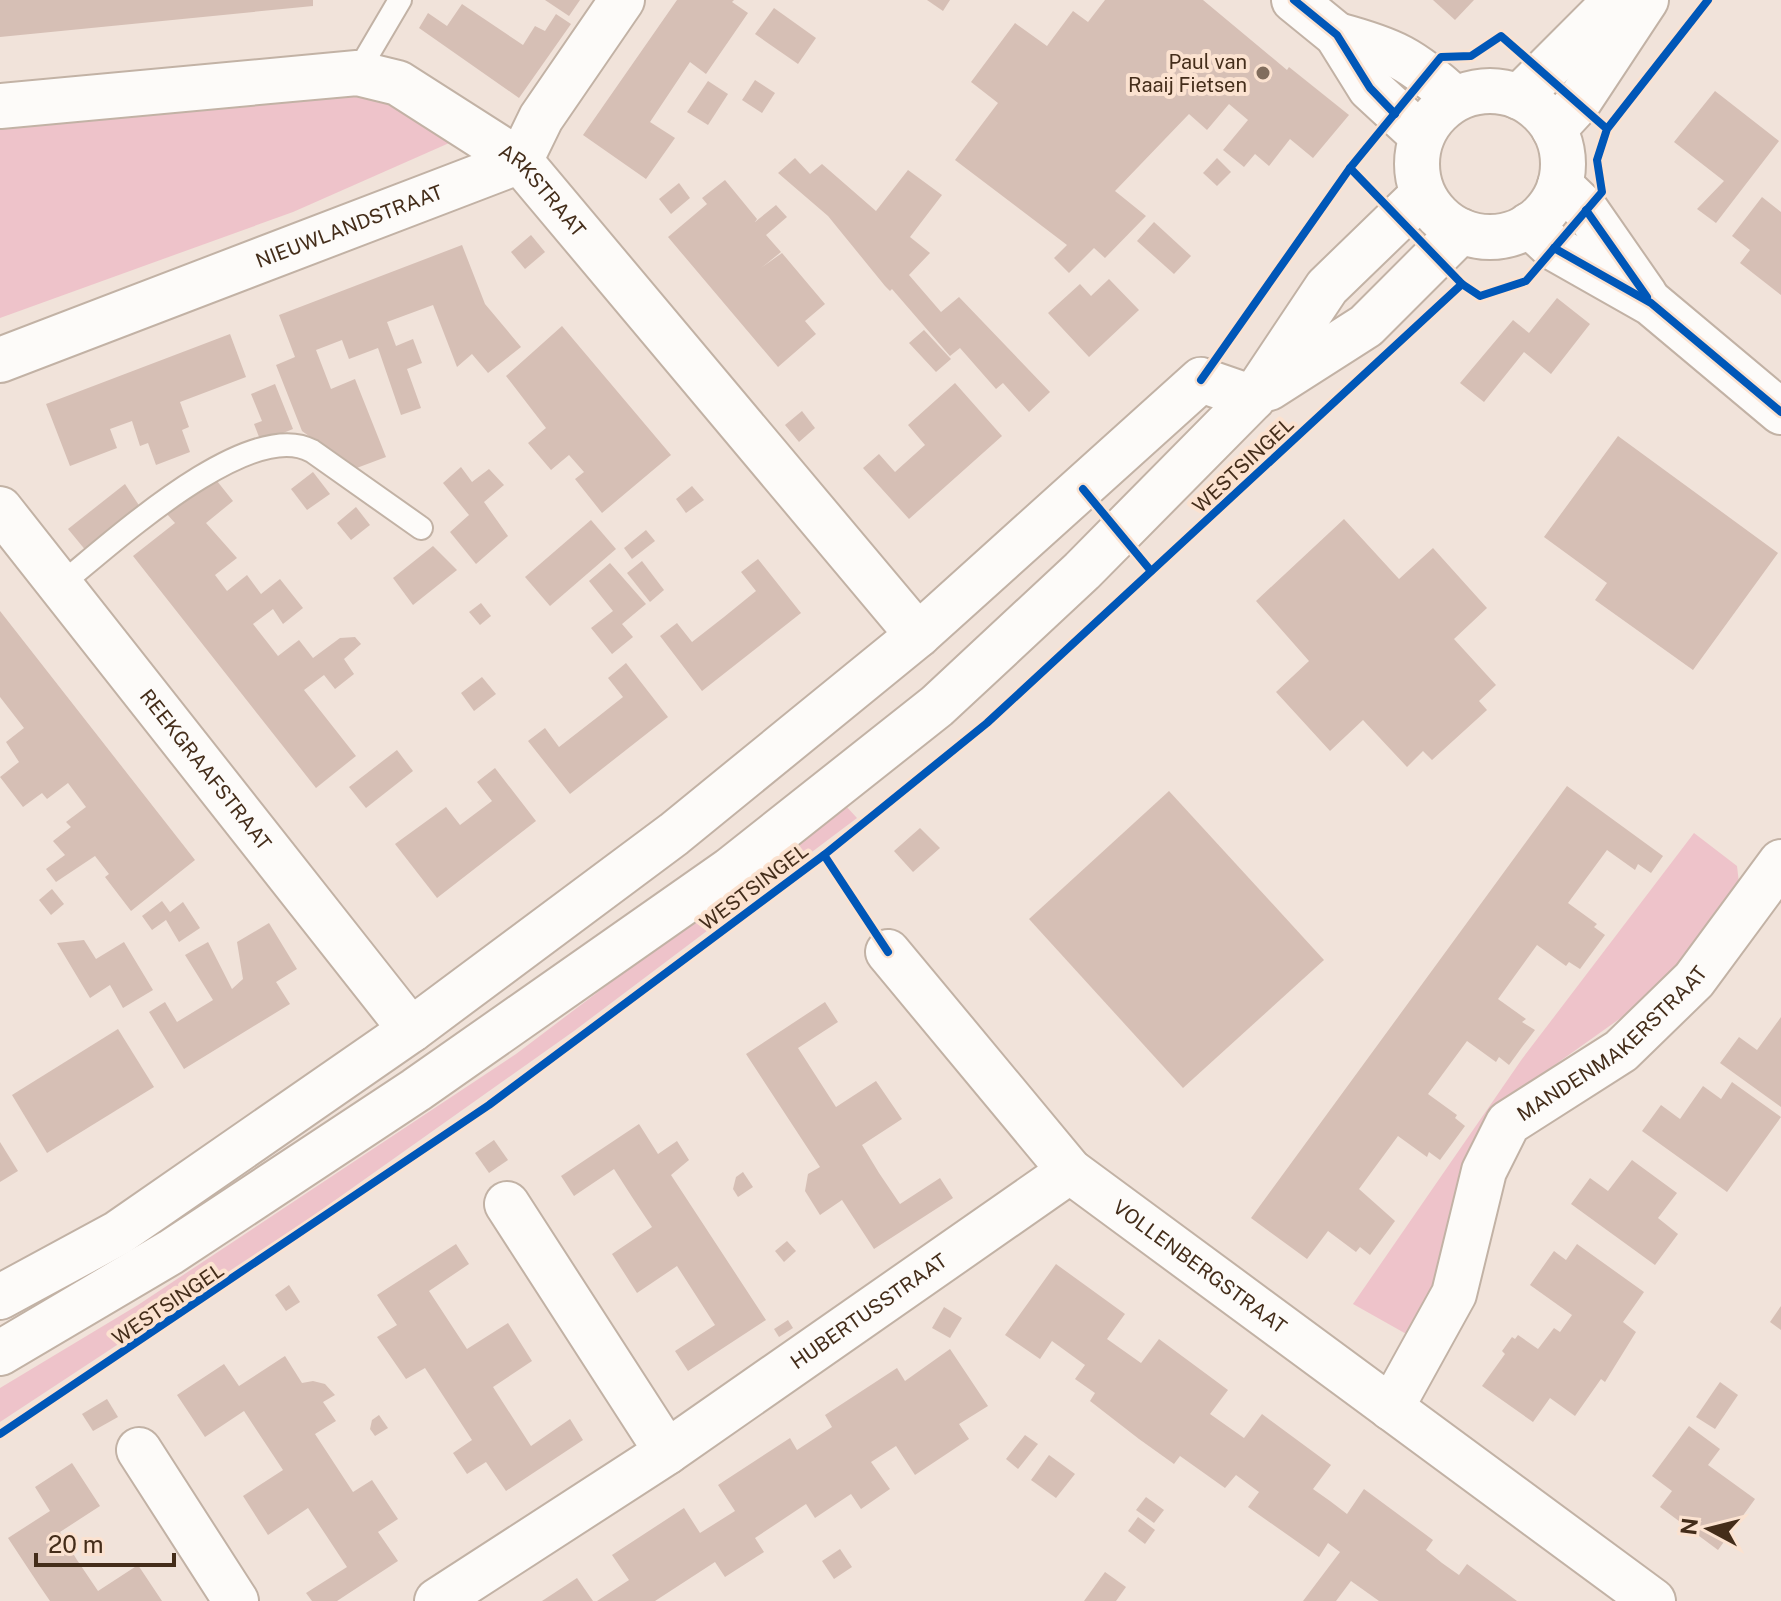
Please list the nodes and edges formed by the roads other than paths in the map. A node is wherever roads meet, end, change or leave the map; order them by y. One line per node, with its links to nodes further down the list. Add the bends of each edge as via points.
1 (400, 0): 7 (lane)
2 (622, 0): 13 (street, via 541,118)
3 (1294, 0): 6 (street)
4 (1616, 0): 8 (street)
5 (1646, 0): 11 (street, via 1578,103)
6 (1337, 35): 9 (street, via 1389,49 1428,73); 12 (street, via 1370,88)
7 (357, 73): 10 (street, ARKSTRAAT); 13 (street, ARKSTRAAT, via 398,83)
8 (1519, 97): 9 (street, via 1497,91); 11 (street)
9 (1455, 99): 12 (street, via 1435,115)
10 (0, 106)
11 (1554, 129): 14 (street, via 1563,166)
12 (1422, 136): 15 (street, via 1416,166)
13 (520, 161): 19 (street, NIEUWLANDSTRAAT); 25 (street, ARKSTRAAT)
14 (1560, 185): 16 (street, via 1548,208); 18 (street, via 1586,210)
15 (1422, 195): 17 (street, via 1438,216); 20 (street, WESTSINGEL, via 1327,287)
16 (1529, 225): 17 (street, via 1508,235 1483,237); 18 (street, via 1554,248)
17 (1461, 231): 20 (street, WESTSINGEL, via 1366,326)
18 (1651, 303): 21 (street)
19 (0, 360)
20 (1253, 398): 25 (street, WESTSINGEL, via 1201,380); 32 (street, WESTSINGEL, via 1082,571 937,706 730,870 416,1090 184,1244)
21 (1781, 412)
22 (0, 509): 24 (street, REEKGRAAFSTRAAT)
23 (421, 528): 24 (lane, via 298,443 274,446 204,473)
24 (60, 585): 28 (street, REEKGRAAFSTRAAT)
25 (918, 635): 28 (street, WESTSINGEL, via 674,834)
26 (1781, 862): 33 (street, MANDENMAKERSTRAAT, via 1694,980 1621,1051 1508,1123 1484,1171 1454,1294)
27 (888, 952): 29 (street, VOLLENBERGSTRAAT)
28 (411, 1030): 31 (street, WESTSINGEL, via 118,1233)
29 (1070, 1171): 33 (street, VOLLENBERGSTRAAT); 35 (street, HUBERTUSSTRAAT)
30 (507, 1204): 35 (street)
31 (0, 1297)
32 (0, 1353)
33 (1391, 1408): 38 (street, VOLLENBERGSTRAAT)
34 (139, 1450): 36 (street)
35 (667, 1452): 37 (street, HUBERTUSSTRAAT)
36 (236, 1601)
37 (437, 1601)
38 (1653, 1601)

